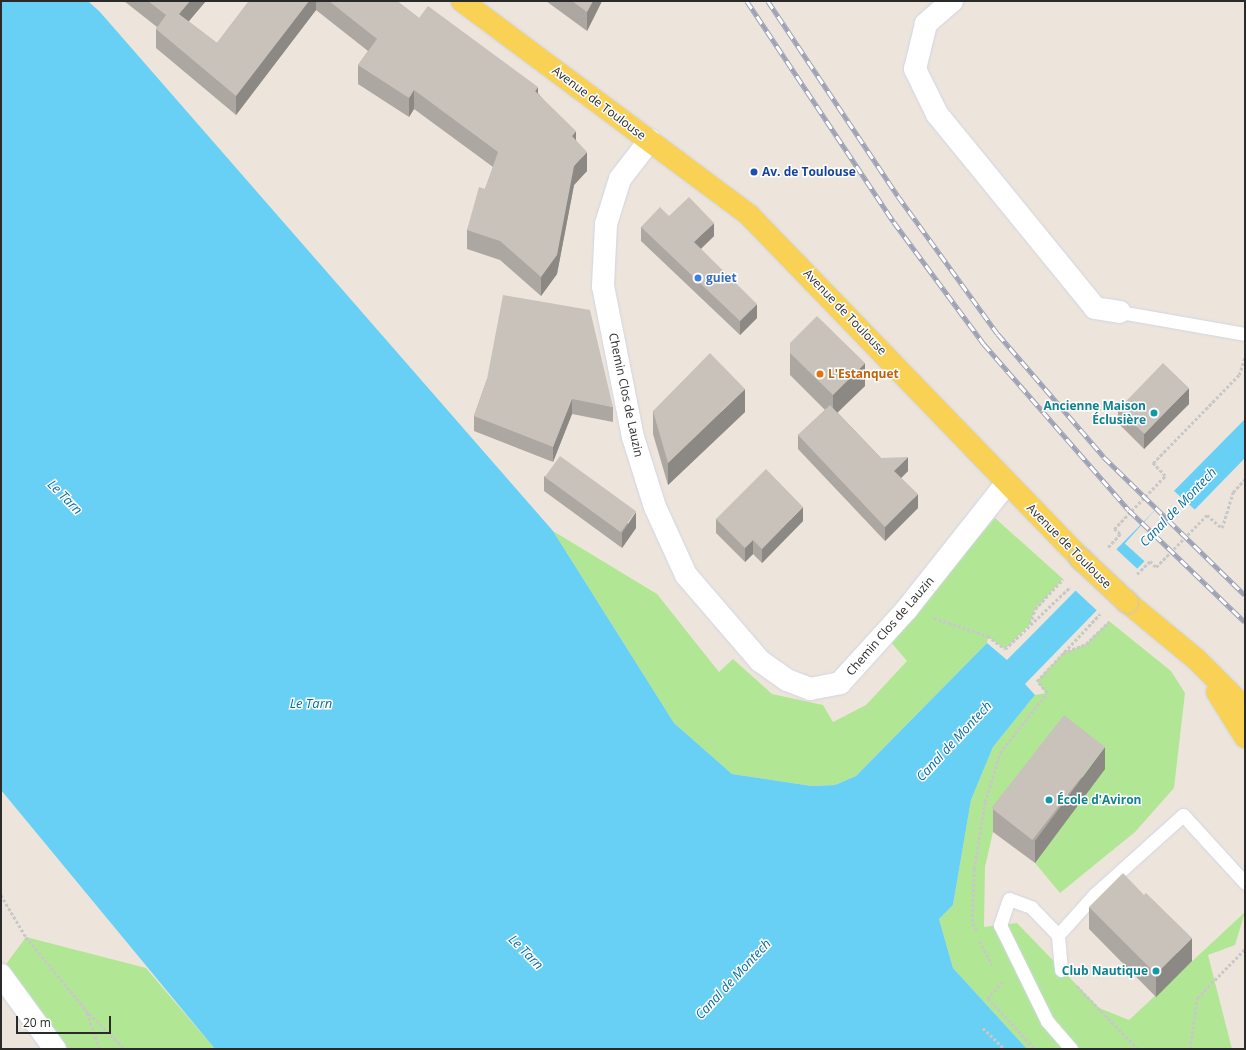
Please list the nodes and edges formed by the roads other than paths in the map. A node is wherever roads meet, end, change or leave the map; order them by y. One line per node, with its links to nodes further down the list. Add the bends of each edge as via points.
1 (462, 1): 3 (main road, Avenue de Toulouse)
2 (952, 1): 4 (street, via 926,24 914,69 937,114 1096,308)
3 (650, 140): 6 (main road, Avenue de Toulouse, via 749,215); 6 (street, Chemin Clos de Lauzin, via 620,179 606,224 603,286 633,437 655,507 686,575 760,661 787,680 810,689 840,683 907,609)
4 (1120, 312): 5 (lane)
5 (1245, 334)
6 (1007, 483): 7 (main road, Avenue de Toulouse, bridge, via 1126,602)
7 (1196, 659): 8 (main road); 9 (main road)
8 (1245, 708)
9 (1245, 737)
10 (1245, 883): 11 (lane, via 1183,814 1095,894)
11 (1058, 934): 12 (lane); 15 (lane, via 1030,907 1009,899 1000,925 1047,1021)
12 (1061, 970)
13 (1, 975): 14 (street)
14 (55, 1049)
15 (1071, 1049)

